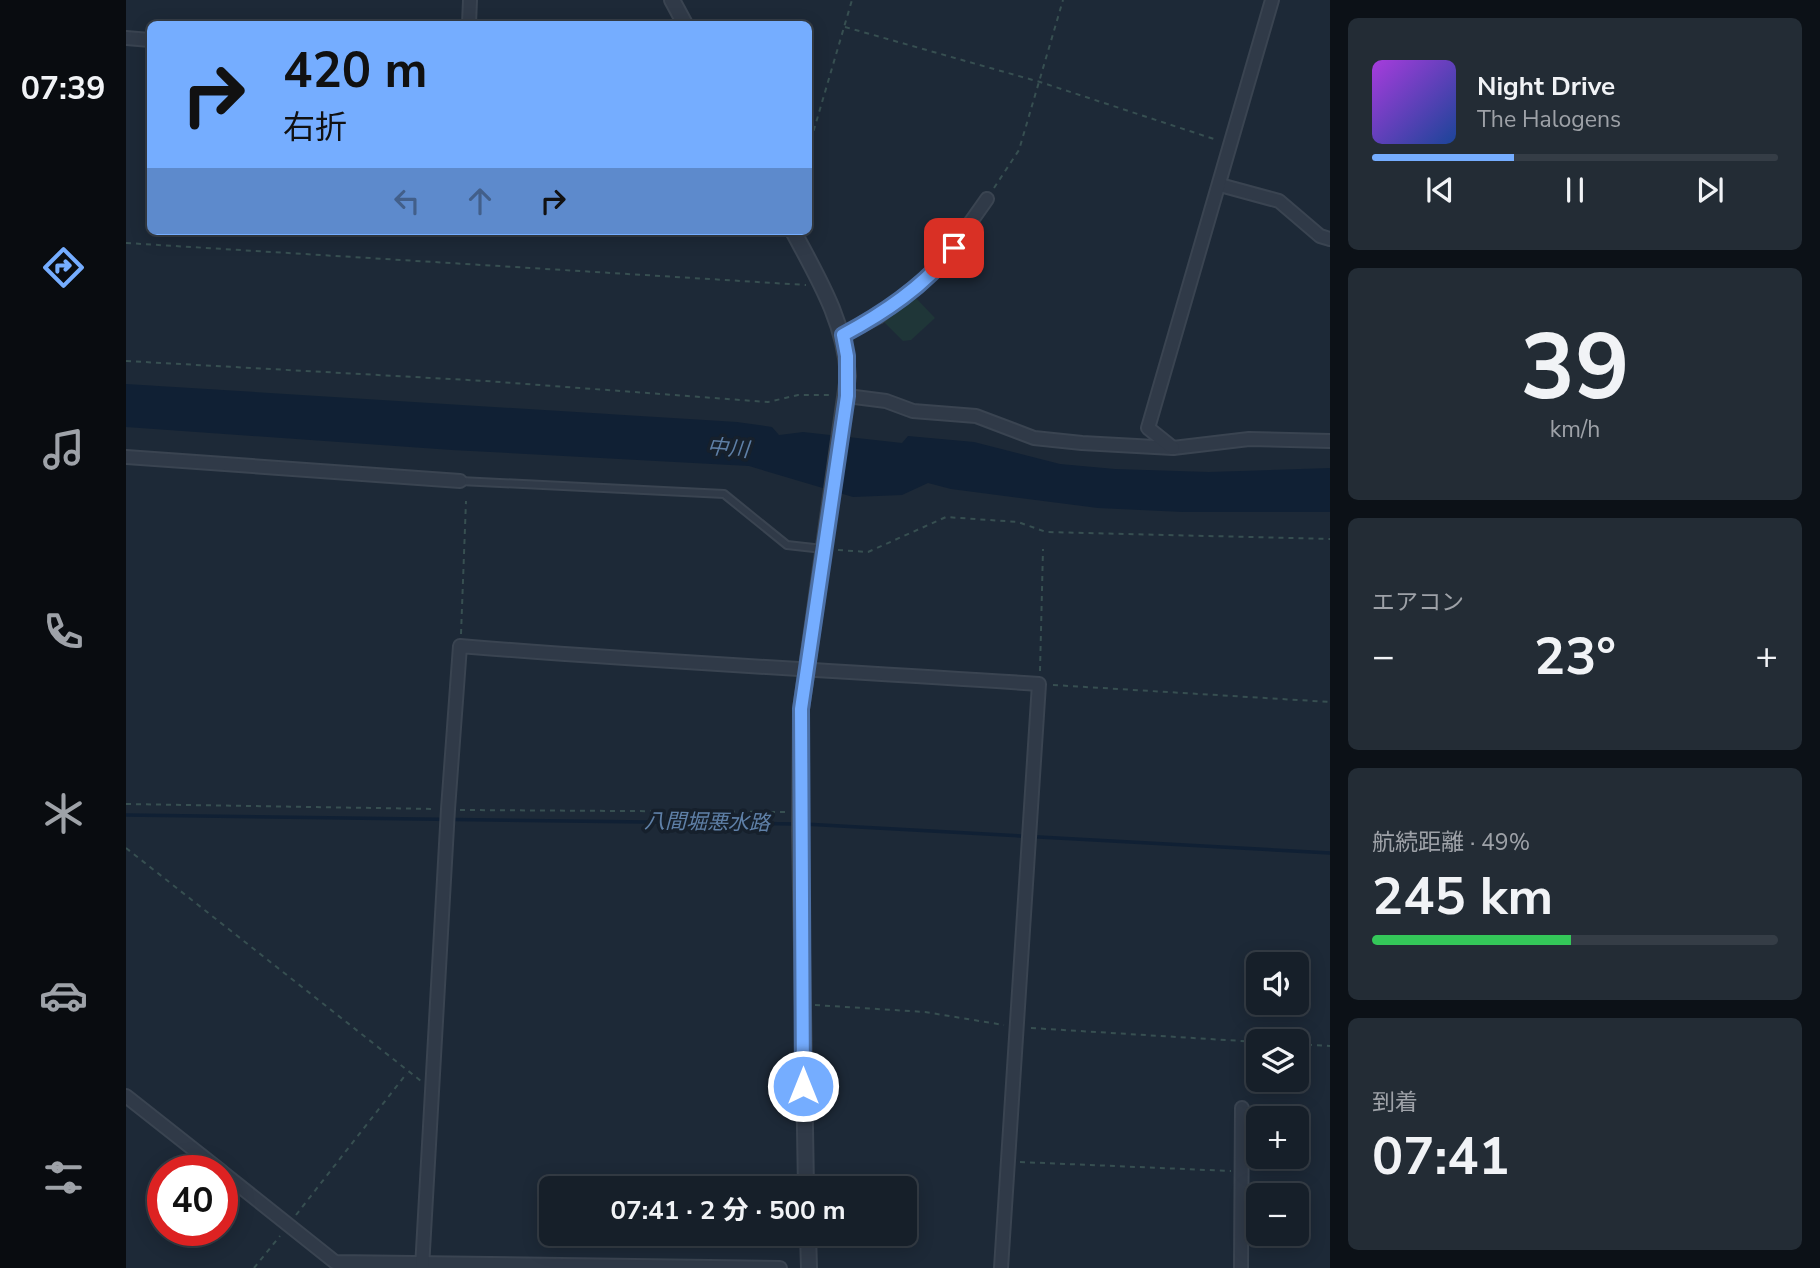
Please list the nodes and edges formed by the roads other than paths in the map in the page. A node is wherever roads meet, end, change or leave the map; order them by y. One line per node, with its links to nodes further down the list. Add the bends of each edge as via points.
1 (470, 0): 4 (street)
2 (672, 0): 5 (street)
3 (1272, 0): 8 (street)
4 (470, 21)
5 (683, 21)
6 (126, 38): 7 (street)
7 (147, 40)
8 (1220, 185): 11 (street, via 1279,201 1320,236); 15 (street, via 1148,429)
9 (987, 199): 12 (street, via 939,267 877,317)
10 (795, 235): 12 (street)
11 (1330, 239)
12 (843, 335): 13 (street)
13 (847, 398): 15 (street, via 886,401 913,411 976,416 1034,438); 18 (street)
14 (1330, 441): 15 (street, via 1250,439)
15 (1172, 448)
16 (126, 457): 17 (street)
17 (460, 481): 18 (lane, via 724,494 787,545)
18 (824, 547): 19 (street)
19 (806, 668): 23 (street, via 800,814); 26 (street, via 651,662 460,646); 30 (street, via 1039,684)
20 (126, 1096): 22 (street)
21 (1242, 1108): 31 (street)
22 (201, 1155)
23 (806, 1176)
24 (238, 1184): 26 (street, via 335,1262)
25 (808, 1246): 29 (street)
26 (423, 1265): 27 (street)
27 (616, 1267): 28 (street)
28 (780, 1268)
29 (809, 1268)
30 (1001, 1268)
31 (1241, 1268)

